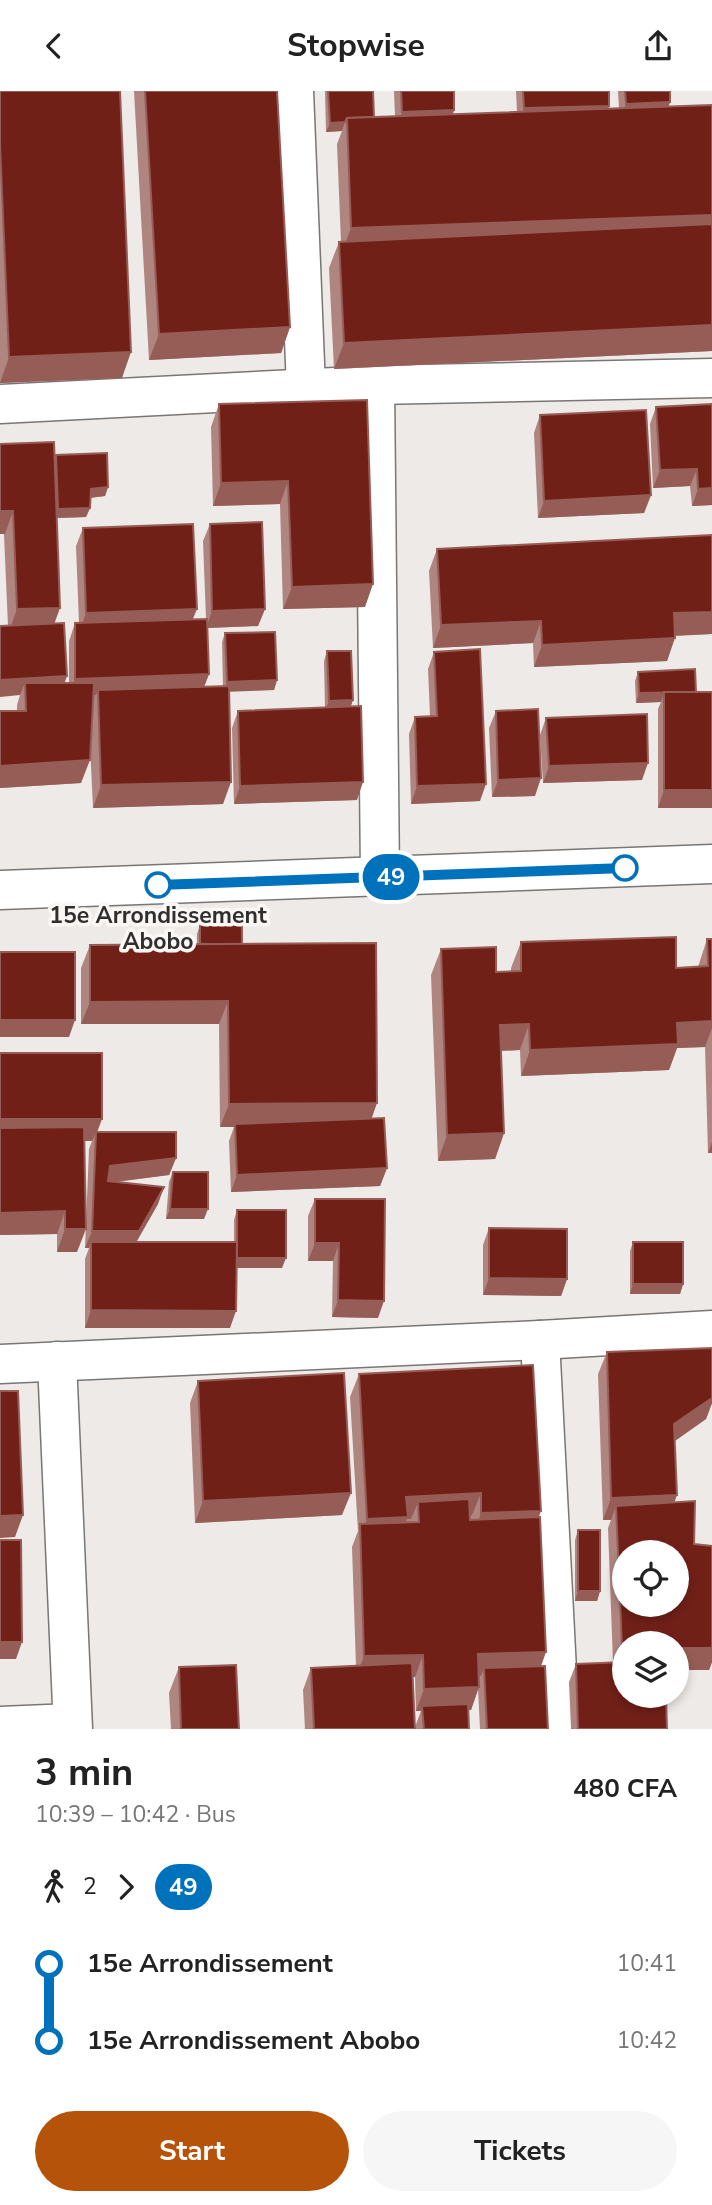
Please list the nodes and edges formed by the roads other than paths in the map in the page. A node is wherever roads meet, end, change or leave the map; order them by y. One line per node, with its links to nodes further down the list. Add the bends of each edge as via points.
1 (294, 91): 4 (street)
2 (712, 378): 3 (street)
3 (374, 385): 4 (street); 7 (street)
4 (306, 389): 5 (street)
5 (0, 404)
6 (712, 864): 7 (street)
7 (380, 877): 8 (street)
8 (0, 890)
9 (712, 1330): 10 (street)
10 (540, 1341): 11 (street); 15 (street)
11 (57, 1361): 12 (street); 14 (street)
12 (0, 1364)
13 (0, 1726): 14 (street)
14 (73, 1726)
15 (560, 1729)

